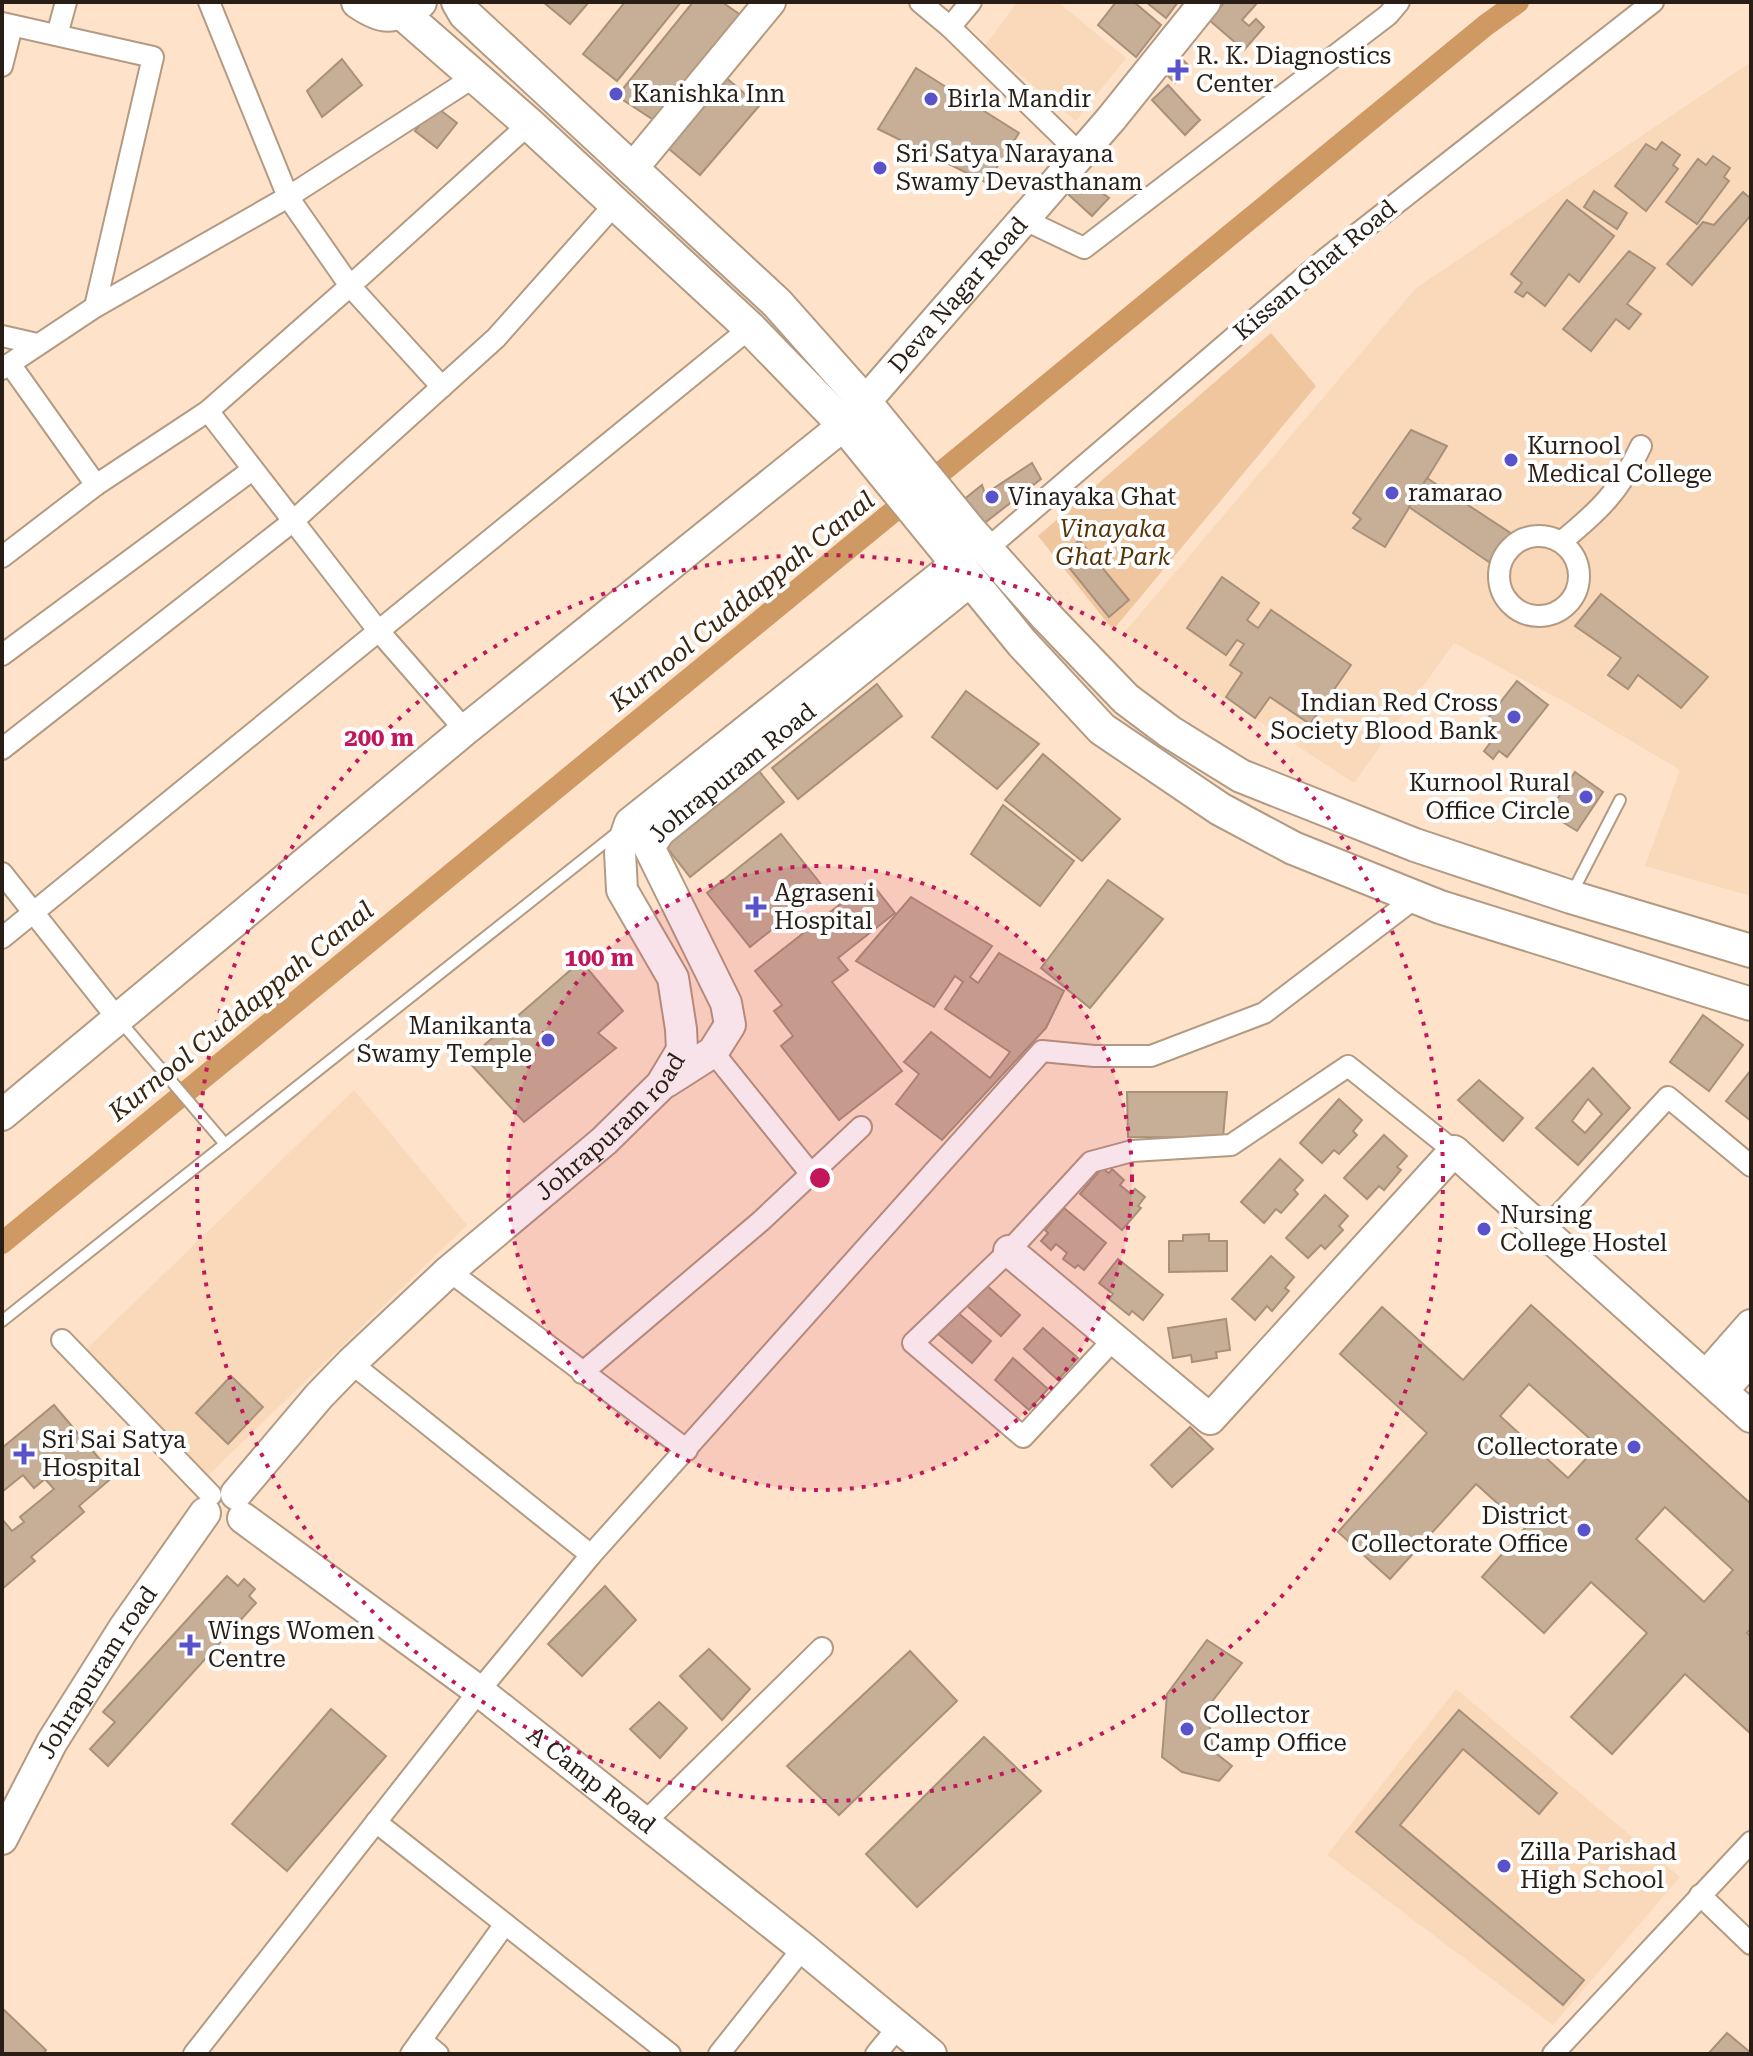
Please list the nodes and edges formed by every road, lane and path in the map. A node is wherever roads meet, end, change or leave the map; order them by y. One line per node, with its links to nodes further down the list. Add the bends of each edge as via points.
1 (66, 2): 14 (street)
2 (209, 2): 20 (street)
3 (358, 2): 11 (main road, via 383,16)
4 (458, 2): 19 (main road)
5 (770, 2): 19 (street)
6 (920, 2): 13 (street)
7 (971, 2): 13 (street)
8 (1205, 2): 18 (street, Deva Nagar Road)
9 (1399, 2): 22 (street, via 1084,248)
10 (1653, 2): 36 (street, Kissan Ghat Road)
11 (411, 8): 16 (main road)
12 (7, 24): 14 (street); 15 (street)
13 (950, 27): 18 (street)
14 (57, 35): 24 (street, via 153,57)
15 (2, 66)
16 (474, 77): 17 (main road); 20 (street)
17 (529, 124): 21 (main road); 23 (street)
18 (1081, 155): 22 (street, Deva Nagar Road)
19 (632, 169): 31 (main road, via 777,303)
20 (288, 197): 23 (street); 24 (street)
21 (615, 204): 25 (main road); 29 (street, via 496,338)
22 (1025, 220): 31 (street, Deva Nagar Road)
23 (350, 286): 29 (street); 30 (street)
24 (95, 307): 27 (street)
25 (750, 328): 31 (main road); 40 (street)
26 (2, 336): 27 (street)
27 (37, 344): 28 (street)
28 (6, 366): 34 (street)
29 (442, 387): 35 (street)
30 (208, 411): 33 (street); 34 (street)
31 (854, 413): 36 (main road); 39 (main road); 42 (street, Deva Nagar Road)
32 (1641, 446): 37 (street, via 1612,497)
33 (252, 470): 35 (street); 41 (street)
34 (96, 485): 38 (street)
35 (292, 522): 40 (street); 43 (street)
36 (979, 541): 47 (main road, via 1126,699 1241,776 1415,845)
37 (1561, 542): 37 (street, via 1531,537 1503,557 1503,595 1522,613 1548,615 1571,601 1577,589 1577,563)
38 (2, 557)
39 (956, 564): 45 (street, Johrapuram road); 48 (main road, via 1102,729 1220,809 1293,848); 54 (street, Johrapuram Road, via 660,831 649,847 726,1003 730,1025)
40 (377, 629): 42 (street); 49 (street)
41 (2, 655)
42 (465, 730): 53 (street, Deva Nagar Road)
43 (2, 749)
44 (1620, 800): 47 (lane)
45 (630, 823): 55 (street, Johrapuram road, via 620,852 622,890 673,978 681,1029 682,1050); 58 (lane)
46 (2, 873): 49 (street)
47 (1571, 897): 51 (main road)
48 (1415, 898): 52 (main road); 74 (street, via 1264,1013 1151,1056 1042,1051)
49 (34, 913): 50 (street); 53 (street)
50 (2, 938)
51 (1751, 951)
52 (1751, 1004)
53 (117, 1018): 56 (street, Deva Nagar Road); 58 (lane)
54 (713, 1052): 55 (street, Johrapuram Road); 61 (street)
55 (661, 1085): 64 (street, Johrapuram road, via 604,1141)
56 (2, 1115)
57 (861, 1127): 61 (street)
58 (225, 1144): 65 (lane)
59 (1454, 1151): 62 (street); 63 (street, via 1348,1066 1231,1145 1132,1151 1091,1162); 67 (street, via 1210,1419)
60 (1751, 1166): 62 (street, via 1668,1097)
61 (811, 1174): 71 (street)
62 (1544, 1231): 72 (street)
63 (1009, 1251): 67 (street); 67 (street, via 913,1343 1023,1437)
64 (449, 1271): 70 (street, Johrapuram road); 71 (street)
65 (2, 1321)
66 (1751, 1325): 72 (street)
67 (1114, 1339)
68 (62, 1340): 75 (street)
69 (1751, 1359): 72 (street)
70 (351, 1363): 75 (street, Johrapuram road); 76 (street)
71 (582, 1373): 74 (street)
72 (1715, 1383): 73 (street)
73 (1751, 1417)
74 (687, 1450): 76 (street)
75 (224, 1505): 78 (street, A Camp Road); 81 (street, Johrapuram road, via 124,1628 52,1742)
76 (591, 1555): 78 (street)
77 (822, 1648): 80 (street)
78 (479, 1691): 79 (street); 80 (street, A Camp Road)
79 (376, 1822): 84 (street); 89 (street)
80 (644, 1823): 86 (street, A Camp Road)
81 (2, 1839)
82 (1751, 1842): 83 (street)
83 (1700, 1895): 85 (street); 95 (street)
84 (505, 1924): 88 (street); 91 (street)
85 (1751, 1944)
86 (803, 1948): 87 (street, A Camp Road); 92 (street)
87 (899, 2026): 93 (street); 94 (street, A Camp Road)
88 (416, 2047): 90 (street)
89 (202, 2051)
90 (438, 2054)
91 (670, 2054)
92 (719, 2054)
93 (876, 2054)
94 (931, 2054)
95 (1553, 2054)

